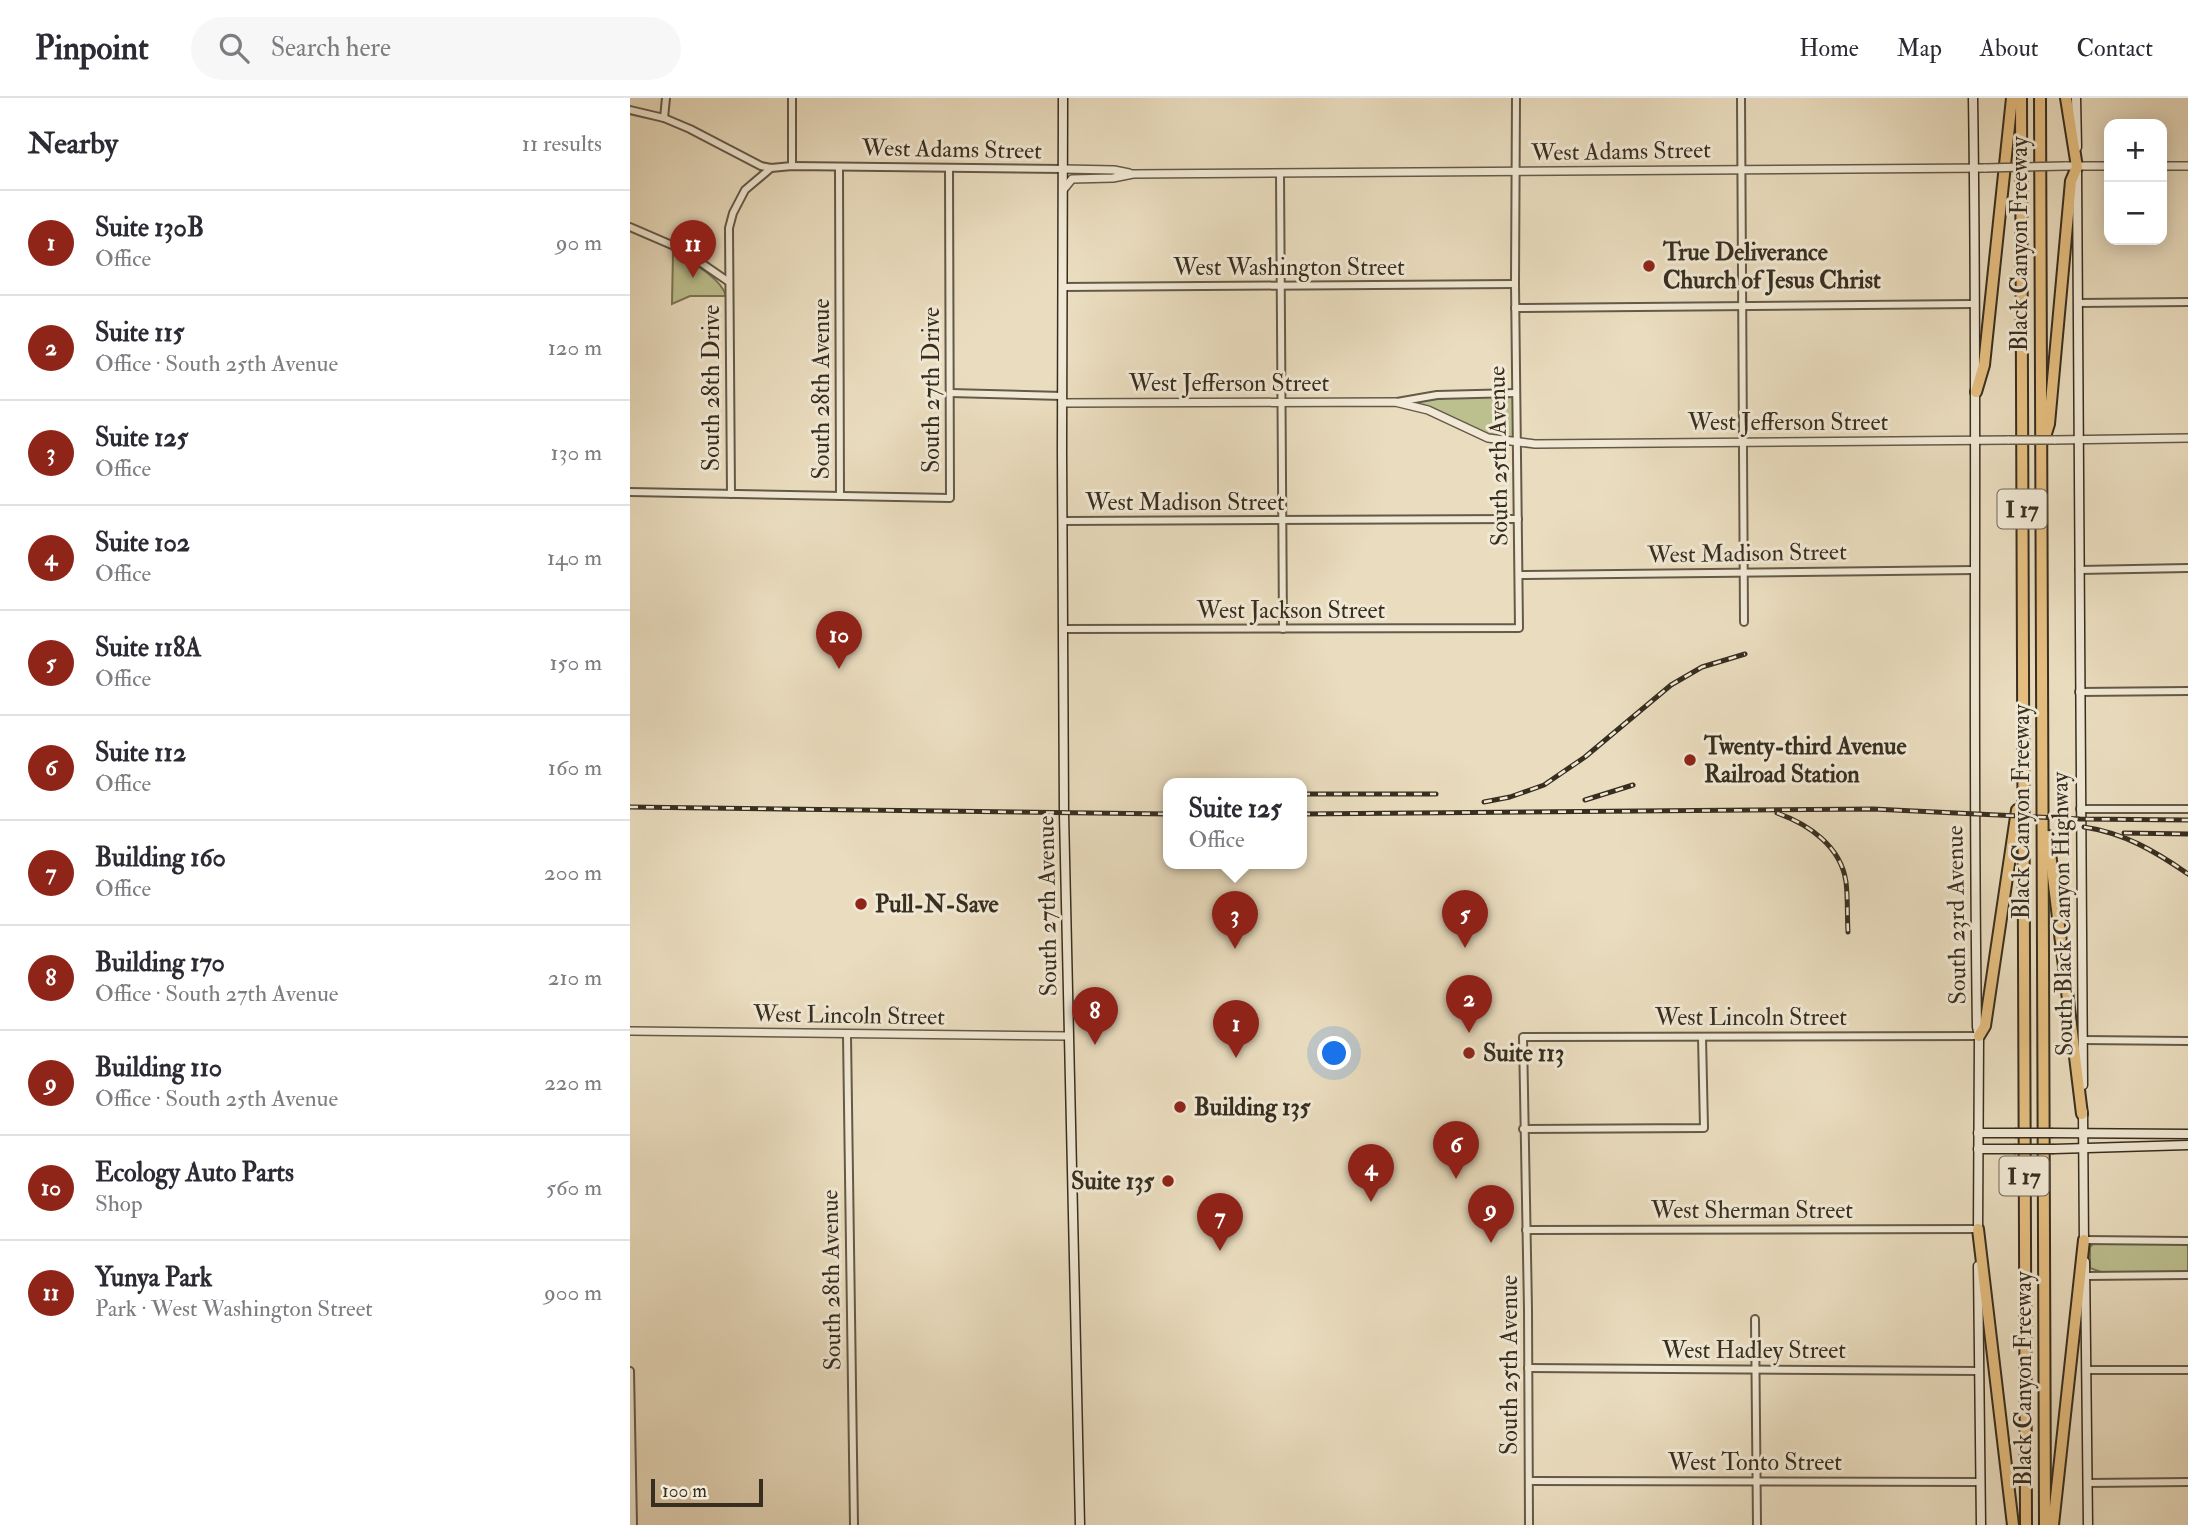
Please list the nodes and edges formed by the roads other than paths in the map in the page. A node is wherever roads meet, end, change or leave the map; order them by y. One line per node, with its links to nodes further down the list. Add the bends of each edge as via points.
1 (666, 98): 13 (street)
2 (792, 98): 14 (street)
3 (1063, 98): 23 (main road, South 27th Avenue)
4 (1516, 98): 25 (street, South 25th Avenue)
5 (1741, 98): 24 (street)
6 (1973, 98): 19 (main road, South 23rd Avenue)
7 (2012, 98): 39 (highway, via 1985,353)
8 (2021, 98): 68 (highway, Black Canyon Freeway / I 17)
9 (2040, 98): 50 (highway, Black Canyon Freeway / I 17)
10 (2066, 98): 20 (highway)
11 (2076, 98): 20 (main road, South Black Canyon Highway)
12 (630, 110): 13 (street, West Adams Street)
13 (664, 118): 21 (street, West Adams Street)
14 (792, 166): 18 (street, West Adams Street); 21 (street, West Adams Street)
15 (2104, 166): 20 (street, West Adams Street)
16 (2167, 166): 17 (street)
17 (2188, 166)
18 (839, 167): 22 (street, West Adams Street); 53 (street, South 28th Avenue)
19 (1973, 167): 20 (street, West Adams Street, bridge); 24 (street, West Adams Street); 36 (main road, South 23rd Avenue)
20 (2071, 167): 35 (main road, South Black Canyon Highway); 50 (highway, via 2049,424)
21 (771, 168): 30 (street, South 28th Drive, via 746,190 733,213)
22 (949, 169): 23 (street, West Adams Street); 40 (street, South 27th Drive)
23 (1063, 169): 27 (street, West Adams Street); 28 (main road, South 27th Avenue)
24 (1741, 169): 25 (street, West Adams Street); 37 (street)
25 (1514, 171): 26 (street, West Adams Street); 31 (street, South 25th Avenue)
26 (1280, 173): 27 (street, West Adams Street); 32 (street)
27 (1133, 174): 28 (street, West Adams Street, via 1072,179)
28 (1063, 190): 33 (main road, South 27th Avenue)
29 (630, 227): 30 (street, via 681,249)
30 (729, 282): 52 (street, South 28th Drive)
31 (1515, 284): 32 (street, West Washington Street); 38 (street, South 25th Avenue)
32 (1280, 286): 33 (street, West Washington Street); 43 (street)
33 (1063, 287): 42 (main road, South 27th Avenue)
34 (2188, 302): 35 (street)
35 (2078, 303): 46 (main road, South Black Canyon Highway)
36 (1973, 304): 37 (street); 39 (main road, South 23rd Avenue)
37 (1742, 306): 38 (street); 49 (street)
38 (1515, 308): 41 (street, South 25th Avenue)
39 (1976, 392): 47 (main road, South 23rd Avenue)
40 (950, 393): 42 (street, West Jefferson Street); 53 (street, South 27th Drive, via 950,498)
41 (1516, 393): 44 (street, West Jefferson Street, via 1427,395); 48 (street, South 25th Avenue)
42 (1062, 399): 43 (street, West Jefferson Street); 56 (main road, South 27th Avenue)
43 (1281, 402): 44 (street, West Jefferson Street); 55 (street)
44 (1395, 402): 48 (street, West Jefferson Street, via 1428,410 1488,438)
45 (2188, 438): 46 (street, West Jefferson Street)
46 (2079, 440): 47 (street, West Jefferson Street, bridge); 59 (main road, South Black Canyon Highway)
47 (1976, 441): 49 (street, West Jefferson Street); 58 (main road, South 23rd Avenue)
48 (1517, 442): 49 (street, West Jefferson Street); 54 (street, South 25th Avenue)
49 (1742, 442): 60 (street)
50 (2040, 457): 69 (highway, Black Canyon Freeway / I 17)
51 (630, 492): 52 (street)
52 (731, 494): 53 (street)
53 (840, 496)
54 (1518, 519): 55 (street, West Madison Street); 61 (street, South 25th Avenue)
55 (1282, 520): 56 (street, West Madison Street); 65 (street)
56 (1063, 521): 64 (main road, South 27th Avenue)
57 (2188, 568): 59 (street)
58 (1975, 570): 60 (street, West Madison Street); 74 (main road, South 23rd Avenue)
59 (2079, 570): 67 (main road, South Black Canyon Highway)
60 (1744, 572): 61 (street, West Madison Street); 62 (street)
61 (1519, 575): 63 (street, South 25th Avenue)
62 (1744, 622)
63 (1520, 628): 65 (street, West Jackson Street)
64 (1063, 629): 65 (street, West Jackson Street); 75 (main road, South 27th Avenue)
65 (1283, 629)
66 (2188, 691): 67 (street)
67 (2079, 692): 70 (main road, South Black Canyon Highway)
68 (2023, 769): 74 (highway, via 1985,1026); 113 (highway, Black Canyon Freeway / I 17)
69 (2042, 785): 80 (highway); 114 (highway, Black Canyon Freeway / I 17)
70 (2080, 808): 71 (street); 78 (main road, South Black Canyon Highway)
71 (2188, 808)
72 (630, 1031): 73 (street, West Lincoln Street)
73 (847, 1035): 75 (street, West Lincoln Street); 107 (street, South 28th Avenue)
74 (1979, 1036): 77 (street, West Lincoln Street); 82 (main road, South 23rd Avenue)
75 (1068, 1037): 108 (main road, South 27th Avenue)
76 (1523, 1037): 77 (street, West Lincoln Street); 81 (street, South 25th Avenue)
77 (1702, 1037): 81 (street, via 1704,1128)
78 (2083, 1040): 79 (street); 80 (main road, South Black Canyon Highway)
79 (2188, 1041)
80 (2082, 1114): 83 (main road, South Black Canyon Highway)
81 (1523, 1129): 89 (street, South 25th Avenue)
82 (1978, 1133): 83 (main road, bridge); 86 (main road, South 23rd Avenue)
83 (2084, 1133): 84 (main road); 87 (main road, South Black Canyon Highway)
84 (2188, 1134)
85 (2188, 1145): 87 (main road)
86 (1978, 1149): 87 (main road, bridge); 88 (main road, South 23rd Avenue)
87 (2084, 1149): 90 (main road, South Black Canyon Highway)
88 (1978, 1229): 89 (street, West Sherman Street); 100 (main road, South 23rd Avenue); 112 (highway)
89 (1526, 1230): 95 (street, South 25th Avenue)
90 (2084, 1240): 91 (street); 93 (main road, South Black Canyon Highway); 115 (highway)
91 (2188, 1241)
92 (2188, 1275): 93 (street)
93 (2086, 1276): 97 (main road, South Black Canyon Highway)
94 (1755, 1319): 96 (street)
95 (1528, 1368): 96 (street, West Hadley Street); 101 (street, South 25th Avenue)
96 (1755, 1369): 100 (street, West Hadley Street); 102 (street)
97 (2086, 1370): 98 (street); 105 (main road, South Black Canyon Highway)
98 (2188, 1370)
99 (630, 1371): 106 (street)
100 (1979, 1371): 103 (main road, South 23rd Avenue)
101 (1529, 1481): 102 (street, West Tonto Street); 109 (street, South 25th Avenue)
102 (1756, 1481): 103 (street, West Tonto Street); 110 (street)
103 (1981, 1482): 111 (main road, South 23rd Avenue)
104 (2188, 1482): 105 (street)
105 (2088, 1483): 116 (main road, South Black Canyon Highway)
106 (633, 1525)
107 (854, 1525)
108 (1080, 1525)
109 (1529, 1525)
110 (1757, 1525)
111 (1981, 1525)
112 (2013, 1525)
113 (2026, 1525)
114 (2045, 1525)
115 (2053, 1525)
116 (2088, 1525)

